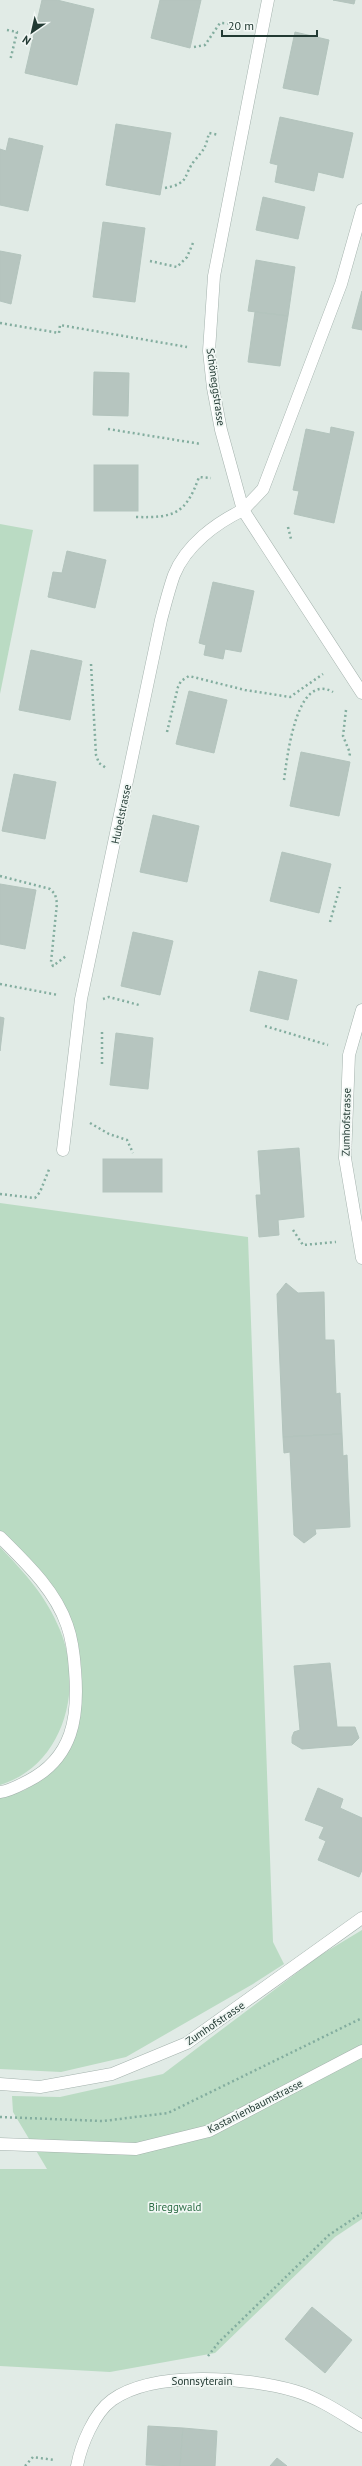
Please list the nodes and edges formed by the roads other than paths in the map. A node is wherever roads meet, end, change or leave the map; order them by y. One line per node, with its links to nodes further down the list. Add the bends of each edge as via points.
1 (268, 0): 3 (street, Schöneggstrasse, via 214,276 209,351 227,449)
2 (362, 210): 3 (street, Hubelstrasse, via 341,284 263,489)
3 (243, 510): 4 (street, Schöneggstrasse); 6 (street, Hubelstrasse, via 208,531 175,573 161,620 81,999)
4 (362, 693)
5 (362, 1010): 7 (street, Zumhofstrasse, via 350,1051 345,1158)
6 (63, 1150)
7 (362, 1258)
8 (0, 1537): 9 (street, via 47,1588 64,1619 74,1655 76,1713 70,1736 57,1759 40,1775 9,1791)
9 (0, 1792)
10 (362, 1918): 12 (street, Zumhofstrasse, via 186,2043 112,2074 40,2087)
11 (362, 2051): 13 (street, Kastanienbaumstrasse, via 209,2131 136,2149)
12 (0, 2084)
13 (0, 2144)
14 (362, 2426): 15 (street, Sonnsyterain, via 333,2407 297,2391 267,2384 204,2379 172,2380 130,2390 110,2401 90,2431)
15 (77, 2466)

